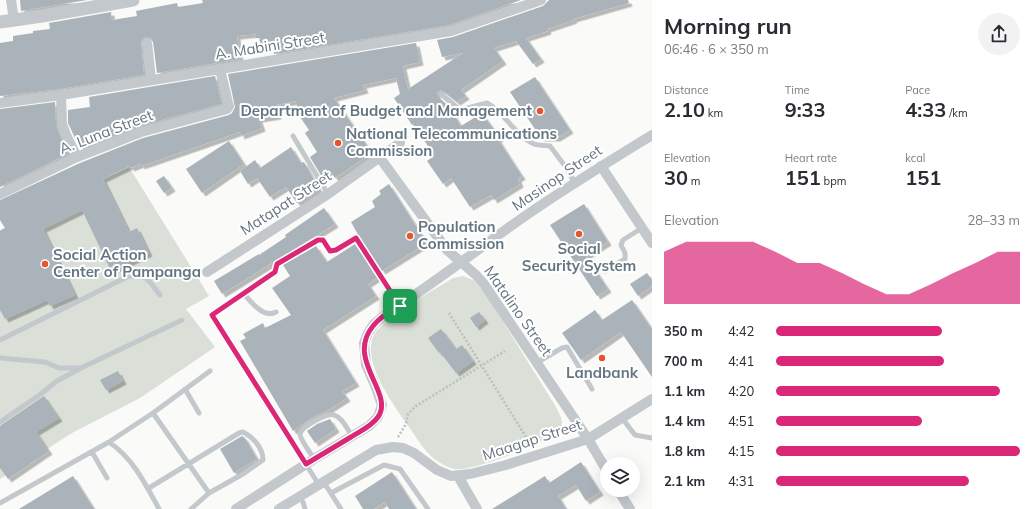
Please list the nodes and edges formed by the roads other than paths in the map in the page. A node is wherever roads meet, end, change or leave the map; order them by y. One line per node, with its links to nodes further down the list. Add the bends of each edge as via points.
1 (11, 0): 4 (street)
2 (133, 0): 4 (street)
3 (541, 0): 7 (street, A. Mabini Street, via 451,31)
4 (14, 20): 5 (street)
5 (0, 22)
6 (147, 43): 8 (street)
7 (220, 70): 8 (street, A. Mabini Street); 15 (street, A. Luna Street, via 229,106 227,109 141,132)
8 (151, 80): 10 (street, A. Mabini Street)
9 (441, 94): 18 (lane, via 460,110 487,104 494,107 533,144 550,146)
10 (61, 95): 11 (street, A. Mabini Street); 15 (street, via 62,124)
11 (0, 103)
12 (652, 135): 17 (street, Masinop Street)
13 (293, 136): 20 (lane)
14 (400, 143): 16 (street, Matapat Street)
15 (77, 157): 19 (street, A. Luna Street)
16 (380, 158): 20 (street, Matapat Street); 23 (street, Matalino Street, via 447,250)
17 (601, 166): 18 (street, Masinop Street); 21 (street)
18 (575, 183): 23 (street, Masinop Street)
19 (0, 194)
20 (328, 194): 24 (street, Matapat Street)
21 (642, 228): 22 (street); 25 (lane, via 621,242 625,259)
22 (652, 244)
23 (462, 262): 28 (street, Masinop Street); 33 (street, Matalino Street, via 484,284)
24 (207, 272)
25 (605, 272)
26 (244, 294): 28 (lane, via 275,272 277,264 318,240 323,240 330,251 356,238); 29 (lane, via 262,312); 49 (lane, via 212,315)
27 (160, 295): 31 (lane, via 146,277 129,276)
28 (400, 306): 43 (street, Masinop Street, via 374,324 364,343 366,365 382,405 380,413 369,426)
29 (276, 312)
30 (182, 320): 34 (lane)
31 (0, 340)
32 (0, 358): 34 (lane, via 46,362 59,368)
33 (536, 363): 37 (lane, via 567,347); 45 (street, Matalino Street)
34 (81, 368): 42 (lane, via 57,380)
35 (210, 371): 36 (lane)
36 (185, 389): 39 (lane); 40 (lane)
37 (592, 389)
38 (652, 399): 41 (street, Maagap Street)
39 (153, 413): 46 (lane); 50 (lane)
40 (199, 413)
41 (622, 418): 44 (lane, via 635,435); 45 (street, Maagap Street)
42 (0, 422)
43 (352, 436): 49 (street); 49 (lane, via 341,420 333,414 311,423 300,434)
44 (652, 438)
45 (588, 440): 48 (street, Matalino Street); 51 (street, Maagap Street, via 486,471)
46 (110, 442): 47 (lane); 54 (lane, via 126,457)
47 (92, 452): 52 (lane); 59 (lane)
48 (600, 460)
49 (310, 461): 53 (lane); 62 (street)
50 (189, 465): 54 (lane); 55 (lane); 55 (lane, via 208,451 243,432 253,438 263,454 263,461)
51 (458, 476): 53 (street, via 445,474 414,453 393,447 376,450); 67 (street)
52 (107, 478)
53 (321, 483): 56 (lane); 57 (street)
54 (149, 488): 60 (lane)
55 (209, 493): 61 (lane)
56 (331, 493): 65 (lane); 66 (lane, via 384,464 400,469)
57 (299, 497): 63 (street); 64 (lane)
58 (622, 497): 68 (street)
59 (0, 503)
60 (159, 509)
61 (191, 509)
62 (236, 509)
63 (279, 509)
64 (305, 509)
65 (341, 509)
66 (428, 509)
67 (476, 509)
68 (630, 509)

